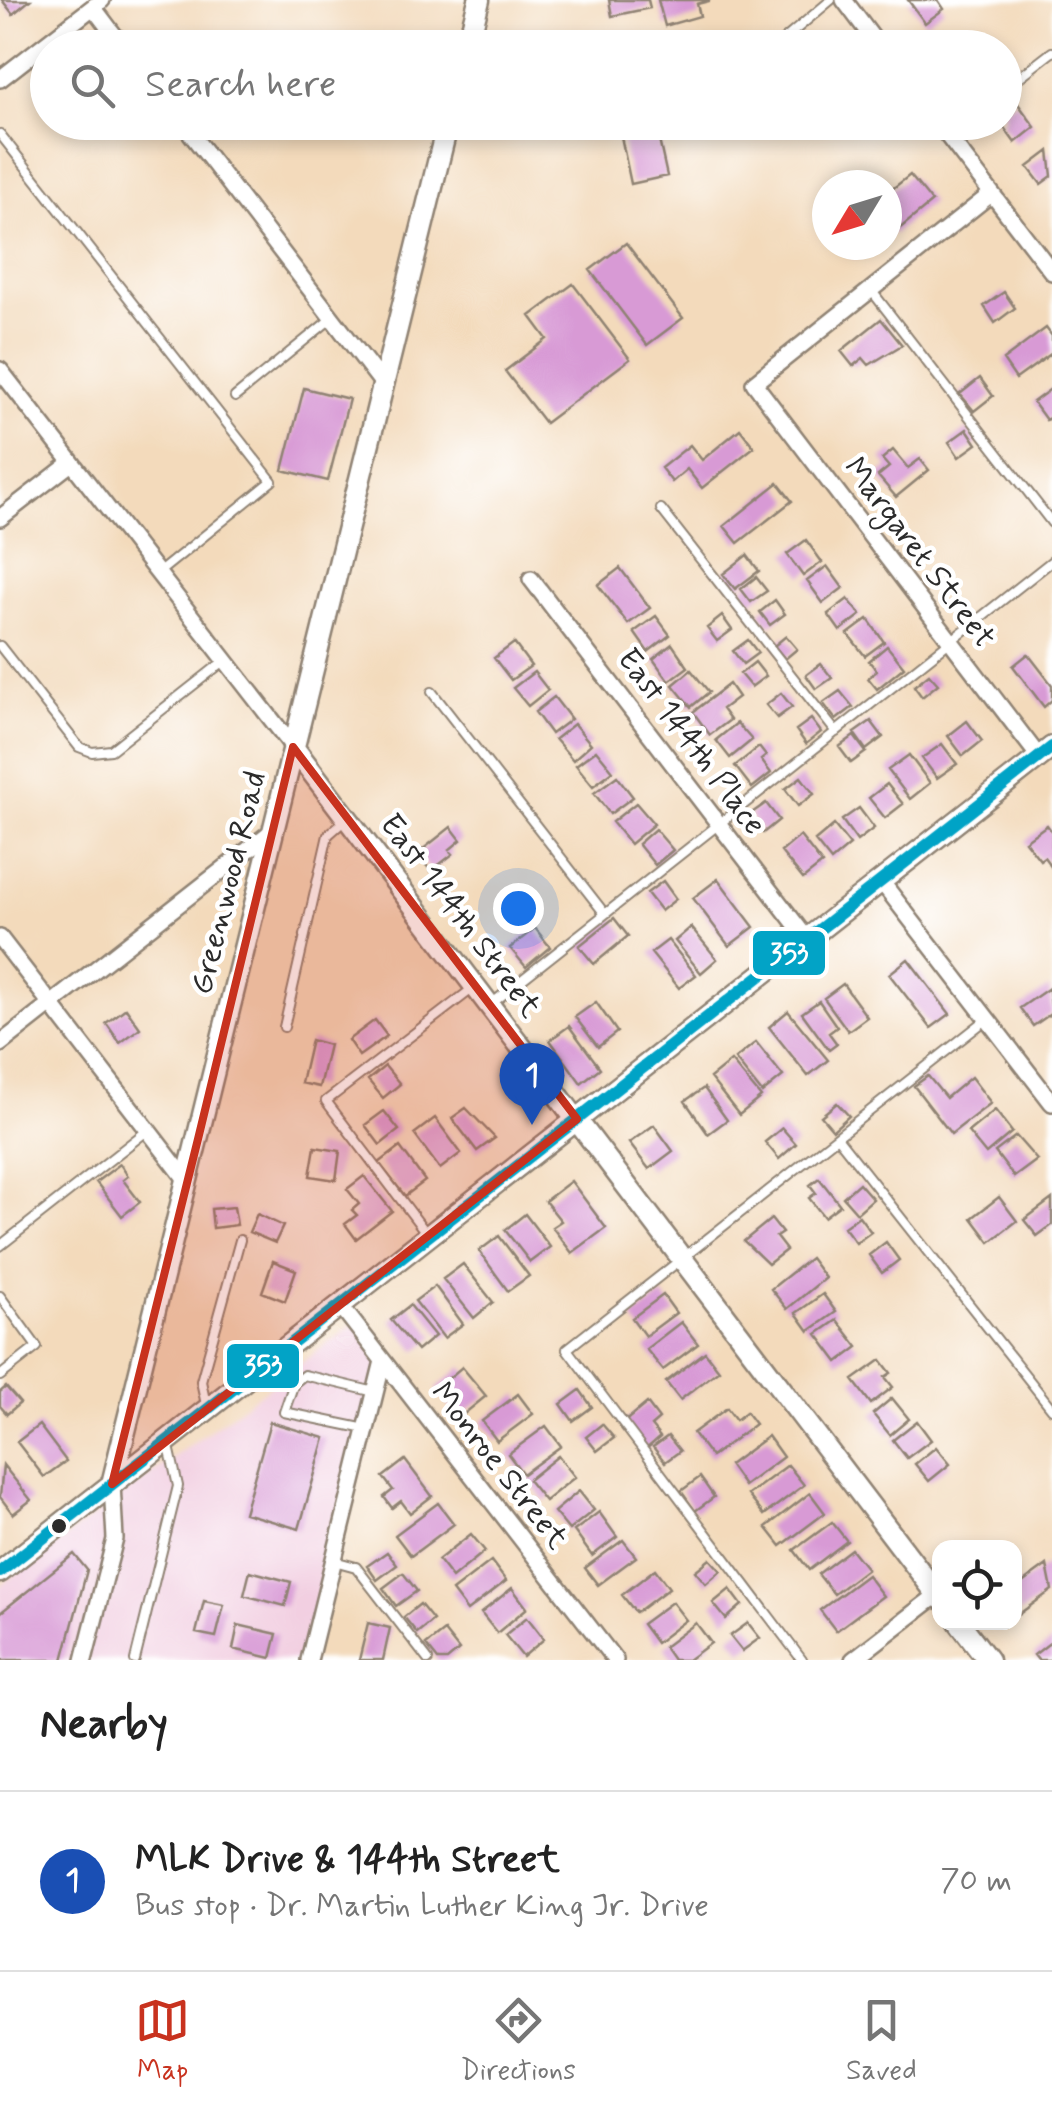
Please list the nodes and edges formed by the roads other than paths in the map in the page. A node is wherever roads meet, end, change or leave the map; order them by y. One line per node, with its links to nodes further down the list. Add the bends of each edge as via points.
1 (479, 0): 7 (street)
2 (832, 0): 8 (lane)
3 (844, 0): 9 (street)
4 (97, 4): 5 (street); 6 (street)
5 (63, 30)
6 (113, 30)
7 (472, 30)
8 (796, 30)
9 (866, 30)
10 (1052, 52): 12 (lane)
11 (30, 55): 13 (street)
12 (1022, 75)
13 (0, 78)
14 (0, 134): 30 (lane, via 272,481)
15 (196, 140): 21 (street)
16 (443, 140): 23 (street, Greenwood Road)
17 (950, 140): 18 (street)
18 (992, 194): 19 (street); 20 (street)
19 (1052, 272)
20 (871, 290): 28 (lane); 32 (street, Margaret Street, via 754,383)
21 (332, 318): 23 (street); 24 (lane)
22 (0, 370): 25 (street, East 144th Street)
23 (382, 383): 37 (street, Greenwood Road)
24 (235, 397)
25 (70, 462): 27 (street); 30 (street, East 144th Street)
26 (661, 509): 36 (lane)
27 (0, 518)
28 (1052, 523)
29 (1052, 561): 32 (lane)
30 (157, 574): 34 (street, East 144th Street)
31 (531, 579): 40 (street, East 144th Place)
32 (951, 641): 36 (lane); 38 (street, Margaret Street)
33 (0, 646): 34 (lane, via 79,747 92,752 111,750)
34 (225, 660): 37 (street, East 144th Street)
35 (432, 692): 43 (lane)
36 (836, 732): 40 (lane)
37 (293, 747): 39 (street, East 144th Street); 41 (street, Greenwood Road)
38 (1046, 752): 42 (street)
39 (347, 818): 46 (street, East 144th Street); 50 (lane, via 328,835)
40 (720, 824): 43 (lane); 45 (street, East 144th Place)
41 (271, 832): 47 (street); 56 (street, Greenwood Road)
42 (881, 881): 45 (street); 49 (street)
43 (605, 914): 48 (lane)
44 (0, 938): 47 (street)
45 (807, 939): 53 (street)
46 (476, 986): 48 (street, East 144th Street); 57 (lane, via 326,1101)
47 (51, 1004): 51 (street); 54 (street)
48 (490, 1005): 53 (street, East 144th Street)
49 (988, 1019): 52 (street); 55 (lane)
50 (284, 1027)
51 (0, 1044)
52 (1052, 1103)
53 (577, 1119): 57 (street); 60 (street, East 144th Street)
54 (148, 1130): 56 (street); 59 (lane)
55 (837, 1137): 60 (lane); 67 (lane)
56 (188, 1182): 70 (street, Greenwood Road)
57 (428, 1236): 62 (street)
58 (240, 1240): 66 (lane, via 201,1380)
59 (0, 1246)
60 (683, 1258): 73 (street, East 144th Street); 81 (lane, via 567,1350)
61 (0, 1296): 64 (lane, via 37,1347)
62 (340, 1305): 63 (street, Monroe Street); 66 (street)
63 (383, 1361): 65 (street); 80 (street, Monroe Street)
64 (0, 1376)
65 (375, 1392): 68 (street); 68 (lane, via 304,1375 284,1412)
66 (208, 1409): 69 (street)
67 (1052, 1410)
68 (366, 1429): 71 (street)
69 (167, 1440): 70 (street); 77 (lane, via 178,1474 175,1499)
70 (112, 1484): 72 (street); 76 (street, Greenwood Road, via 115,1539)
71 (334, 1560): 78 (street); 79 (lane, via 356,1567)
72 (0, 1572)
73 (932, 1588)
74 (932, 1601): 82 (street)
75 (965, 1630): 83 (street)
76 (84, 1660)
77 (135, 1660)
78 (309, 1660)
79 (428, 1660)
80 (615, 1660)
81 (802, 1660)
82 (853, 1660)
83 (988, 1660)

